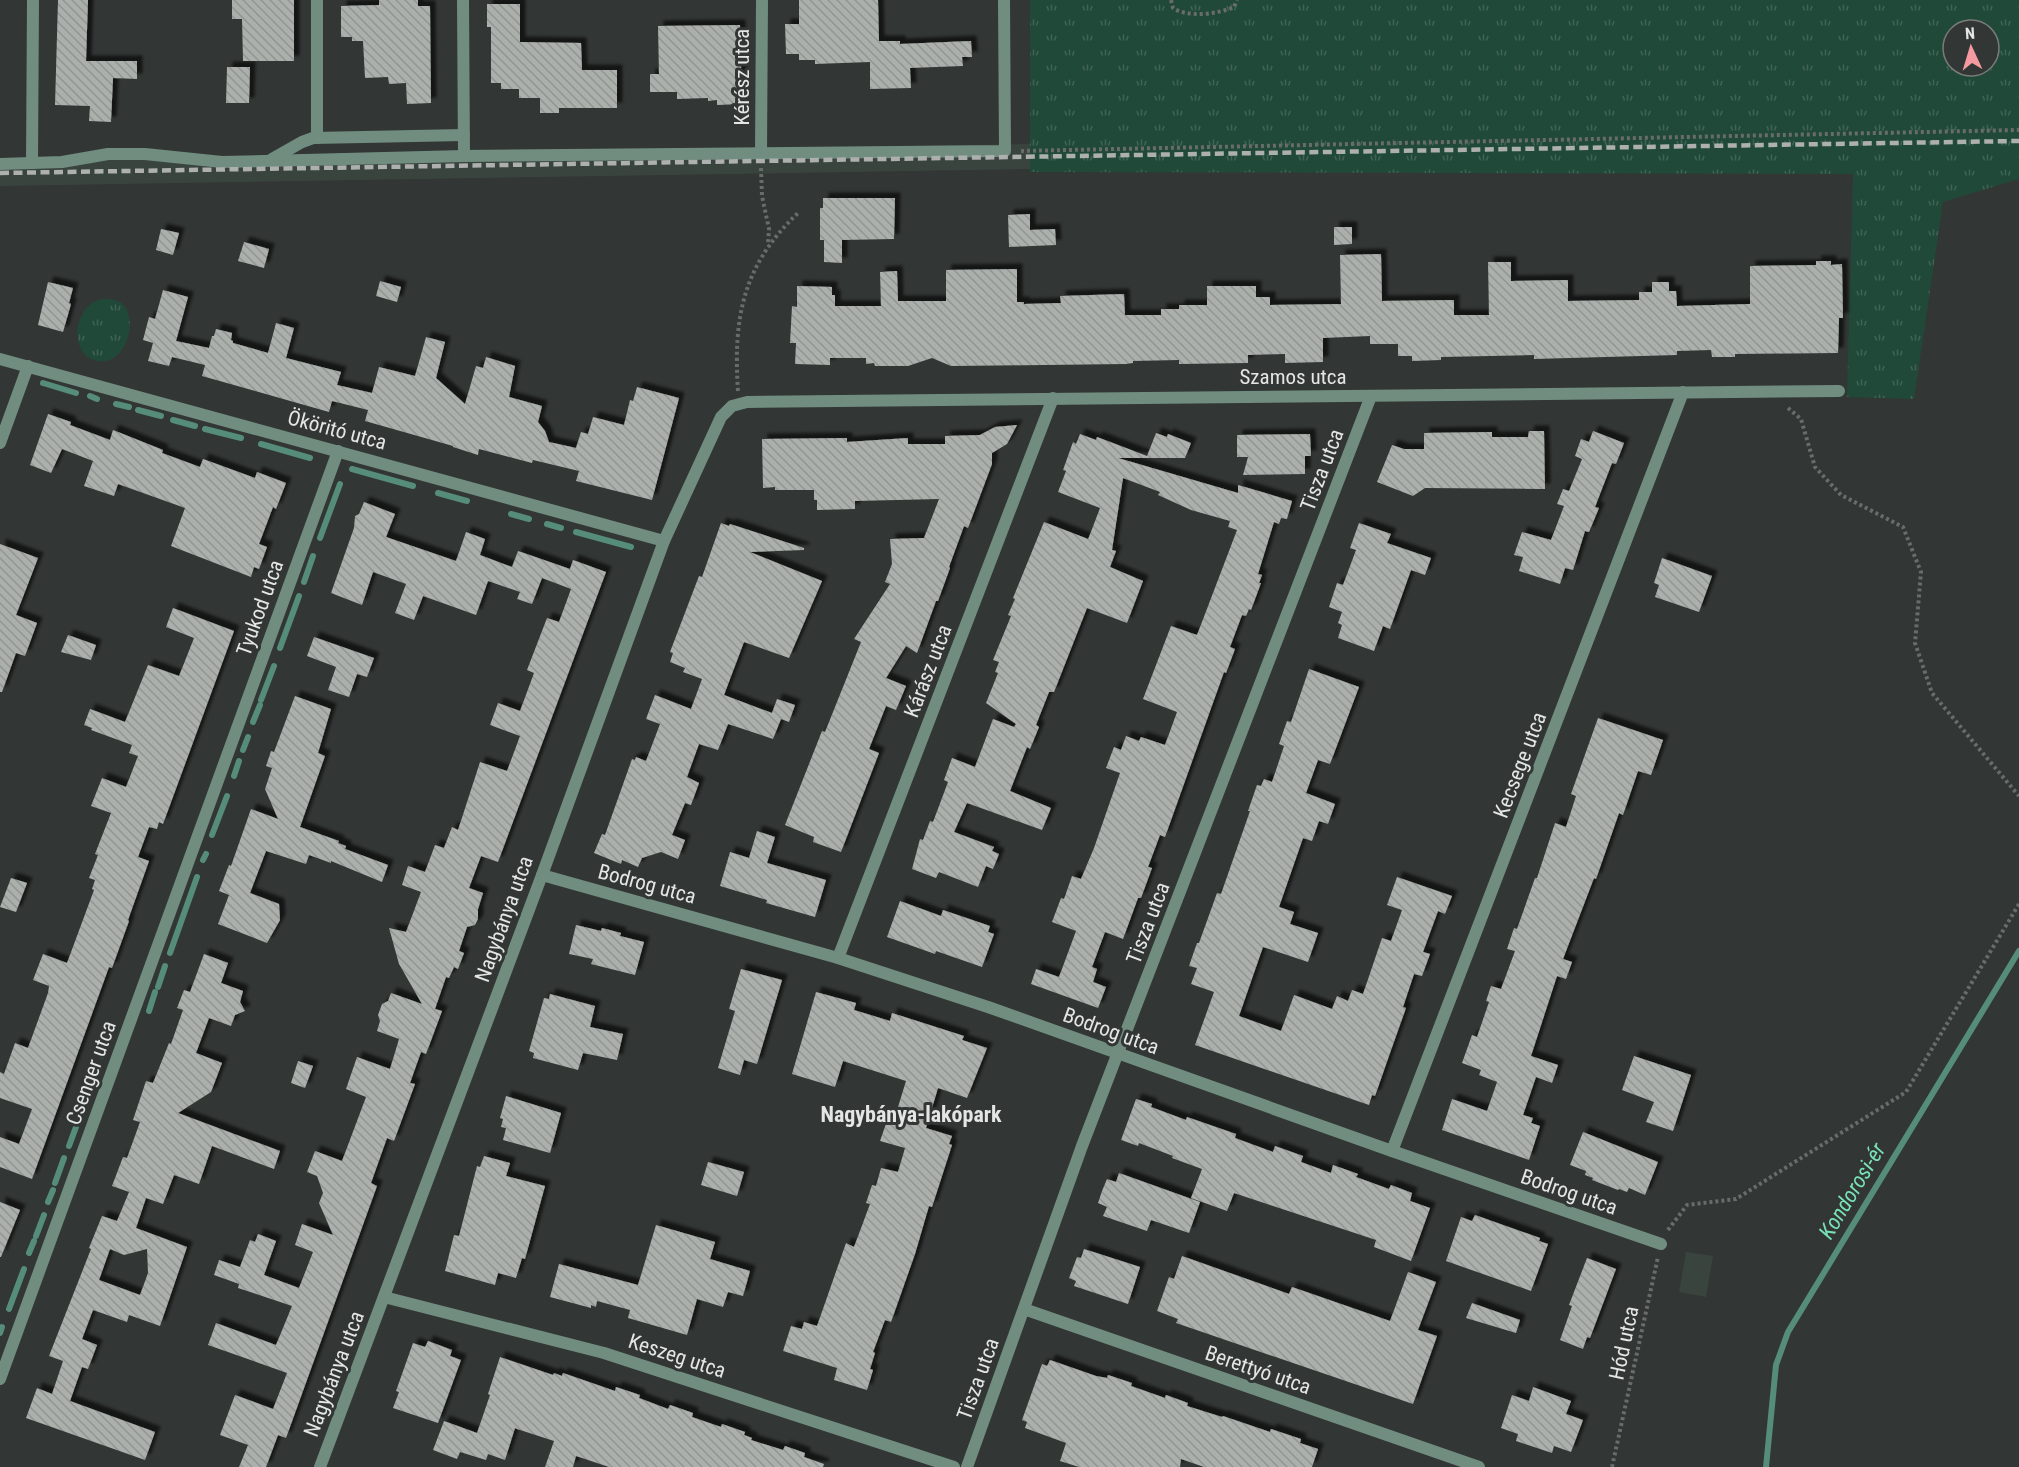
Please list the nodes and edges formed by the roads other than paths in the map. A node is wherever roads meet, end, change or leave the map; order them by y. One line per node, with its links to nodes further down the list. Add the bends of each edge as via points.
1 (33, 0): 11 (street)
2 (317, 0): 7 (street)
3 (463, 0): 6 (street)
4 (762, 0): 8 (street, Kérész utca)
5 (1004, 0): 8 (street, via 1005,151)
6 (464, 135): 7 (street); 9 (street)
7 (317, 138): 10 (street)
8 (761, 154): 9 (street)
9 (464, 156): 10 (street)
10 (268, 160): 11 (street, via 212,161 108,154)
11 (32, 163): 12 (street)
12 (0, 164)
13 (0, 358): 14 (street, Ököritó utca)
14 (28, 366): 20 (street); 21 (street, Ököritó utca)
15 (1839, 391): 16 (street, Szamos utca)
16 (1683, 392): 17 (street, Szamos utca); 27 (street, Kecsege utca)
17 (1371, 396): 18 (street, Szamos utca); 26 (street, Tisza utca)
18 (1053, 398): 19 (street, Szamos utca); 25 (street, Kárász utca)
19 (743, 403): 22 (street, Nagybánya utca, via 721,417)
20 (0, 443)
21 (338, 451): 22 (street, Ököritó utca); 23 (street, Tyukod utca)
22 (664, 541): 24 (street, Nagybánya utca)
23 (220, 779): 31 (street, Csenger utca)
24 (542, 875): 25 (street, Bodrog utca); 29 (street, Nagybánya utca)
25 (838, 958): 26 (street, Bodrog utca)
26 (1118, 1054): 27 (street, Bodrog utca); 30 (street, Tisza utca)
27 (1392, 1151): 28 (street, Bodrog utca)
28 (1661, 1244)
29 (384, 1297): 32 (street, Nagybánya utca); 33 (street, Keszeg utca, via 604,1353)
30 (1024, 1309): 34 (street, Tisza utca); 35 (street, Berettyó utca)
31 (0, 1379)
32 (320, 1467)
33 (954, 1467)
34 (967, 1467)
35 (1479, 1467)

